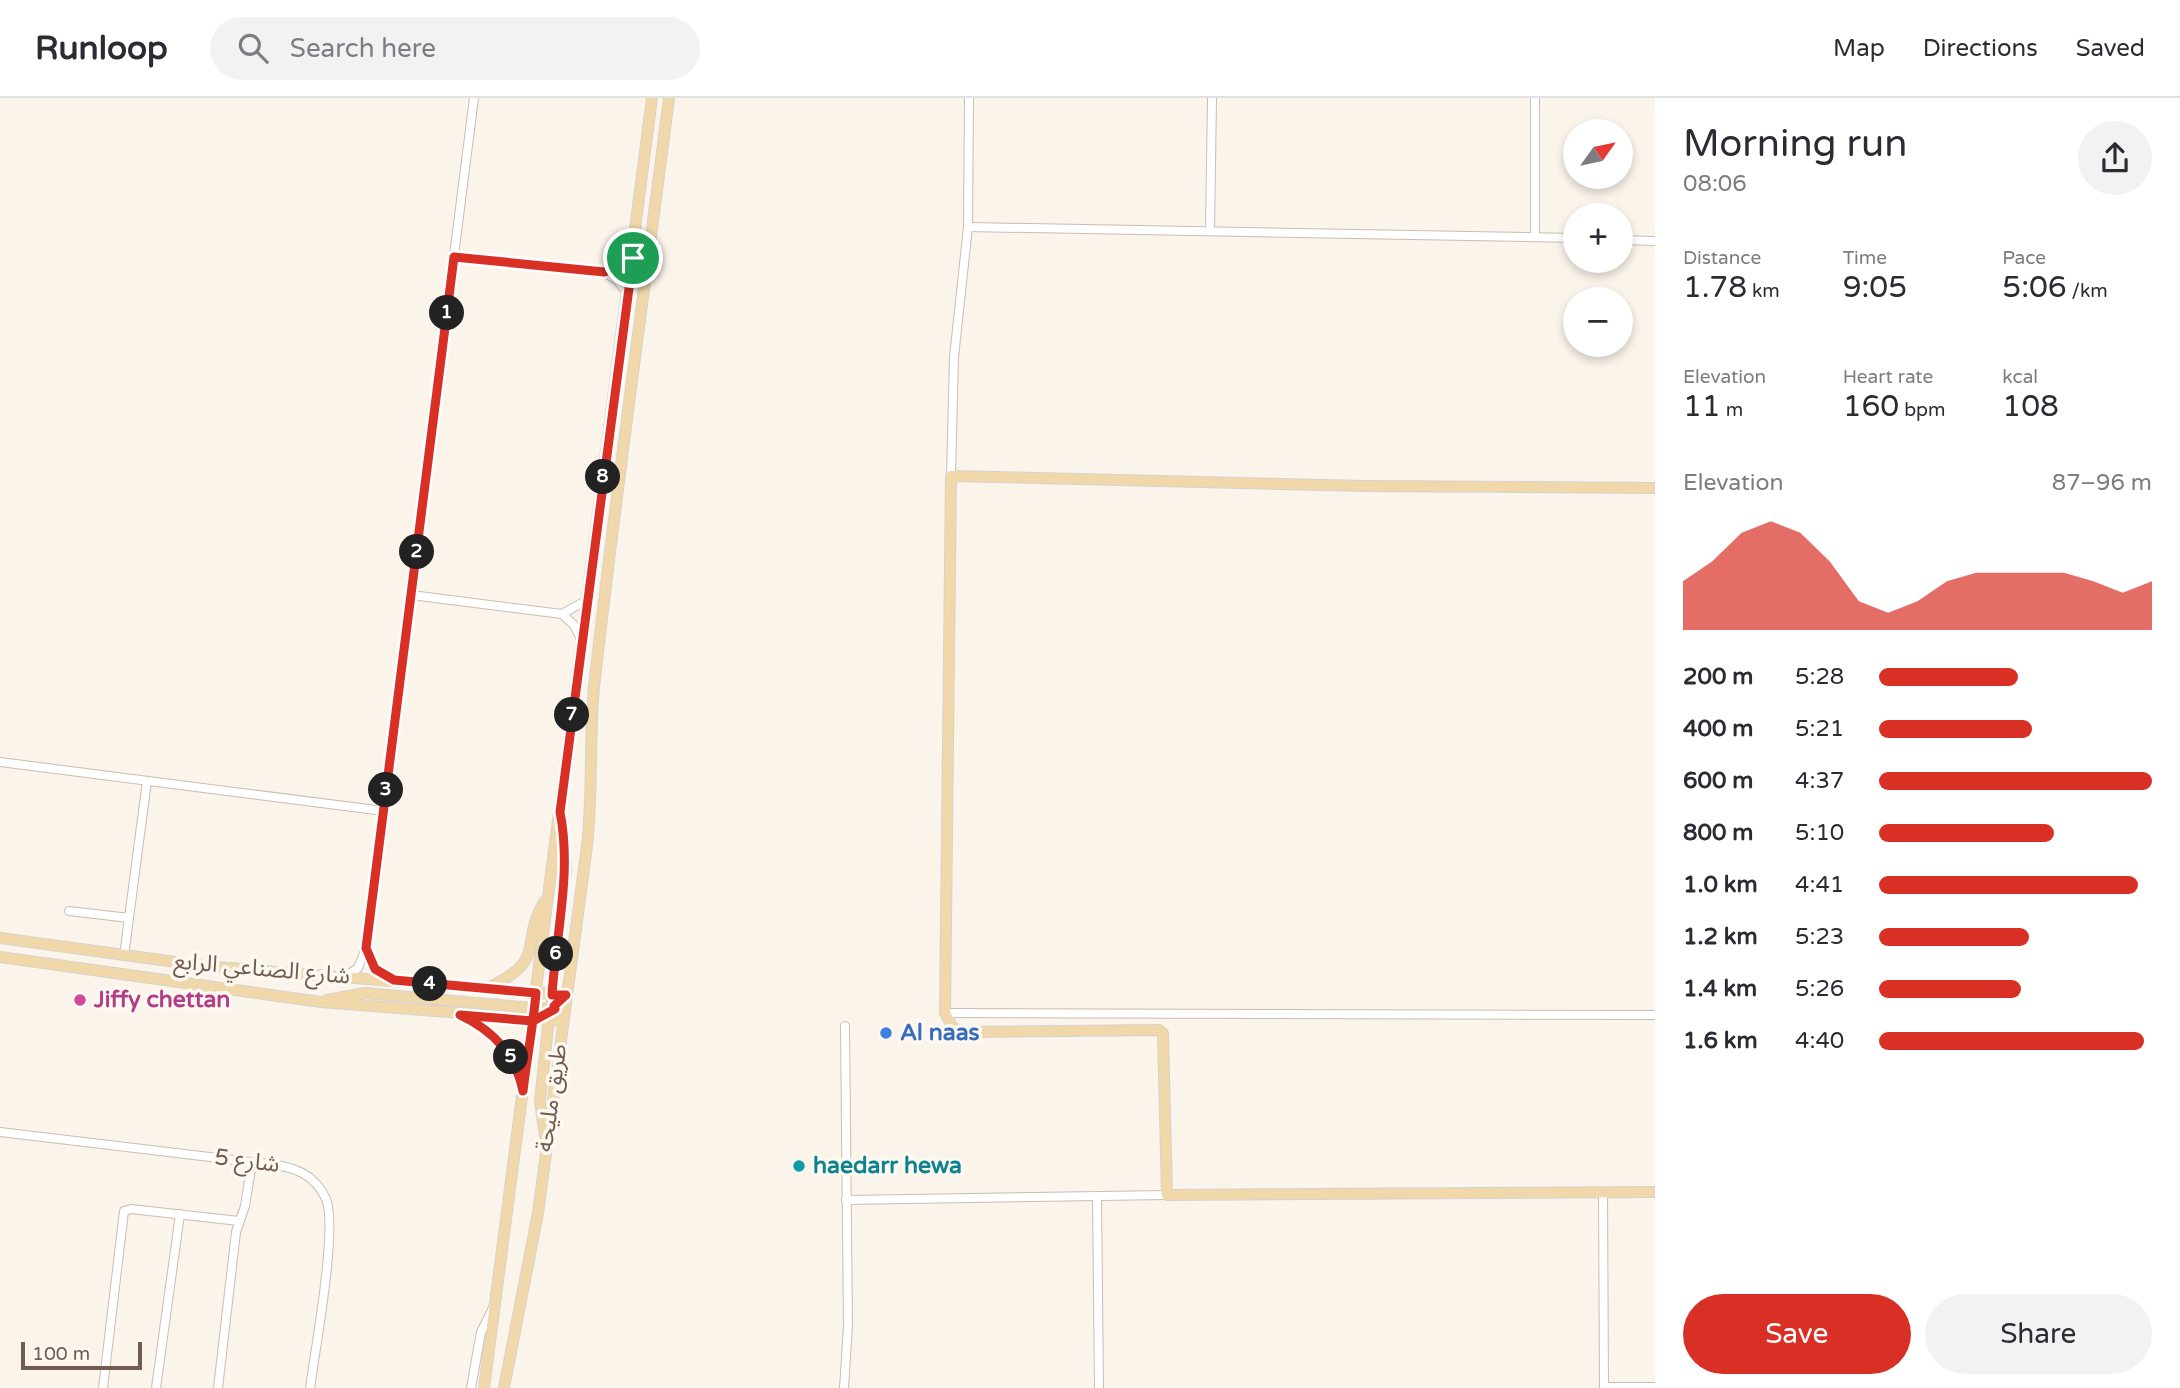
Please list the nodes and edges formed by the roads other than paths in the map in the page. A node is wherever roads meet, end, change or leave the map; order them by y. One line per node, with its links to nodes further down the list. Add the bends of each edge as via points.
1 (474, 98): 13 (street)
2 (652, 98): 14 (main road, طريق مليحة)
3 (669, 98): 40 (main road, طريق مليحة, via 614,508 592,715 589,827 566,995)
4 (969, 98): 7 (street)
5 (1212, 98): 8 (street)
6 (1535, 98): 9 (street)
7 (968, 226): 8 (street); 17 (street, via 954,357)
8 (1210, 231): 9 (street)
9 (1535, 237): 10 (street)
10 (1563, 238)
11 (1633, 240): 12 (street)
12 (1655, 241)
13 (454, 257): 15 (street); 19 (street)
14 (633, 258): 15 (street); 16 (main road, طريق مليحة)
15 (604, 272): 16 (street)
16 (628, 295): 20 (main road, طريق مليحة)
17 (951, 476): 18 (main road); 41 (main road)
18 (1655, 488)
19 (411, 595): 21 (street); 25 (street)
20 (587, 600): 21 (street); 22 (main road, طريق مليحة)
21 (562, 614): 22 (street)
22 (582, 639): 26 (main road, طريق مليحة)
23 (0, 762): 24 (street)
24 (148, 781): 25 (street); 29 (street)
25 (384, 811): 31 (street)
26 (560, 812): 27 (main road, طريق مليحة); 40 (main road, via 566,869)
27 (548, 897): 36 (main road, via 524,964); 37 (main road, طريق مليحة)
28 (69, 912): 29 (street)
29 (129, 918): 32 (street)
30 (0, 938): 32 (main road, شارع الصناعي الرابع)
31 (366, 948): 34 (street, via 358,968); 35 (street, via 375,969)
32 (124, 956): 34 (main road, شارع الصناعي الرابع)
33 (0, 957): 38 (main road, شارع الصناعي الرابع)
34 (346, 976): 35 (main road, شارع الصناعي الرابع)
35 (394, 980): 36 (main road, شارع الصناعي الرابع)
36 (485, 990): 37 (main road, شارع الصناعي الرابع)
37 (536, 993): 39 (main road, طريق مليحة); 40 (main road)
38 (321, 1002): 39 (main road, via 366,993); 42 (main road, شارع الصناعي الرابع)
39 (534, 1008): 40 (main road); 44 (main road, طريق مليحة)
40 (553, 1009): 44 (main road); 48 (main road, via 540,1102); 48 (main road, طريق مليحة, via 562,1021)
41 (945, 1013): 43 (street); 52 (main road, via 950,1025 961,1032 1162,1032)
42 (460, 1015): 44 (main road, شارع الصناعي الرابع); 46 (main road, via 499,1041 514,1063)
43 (1655, 1015)
44 (533, 1021): 46 (main road, طريق مليحة)
45 (845, 1026): 54 (street)
46 (523, 1091): 57 (main road, طريق مليحة)
47 (2, 1130): 49 (street, شارع 5)
48 (546, 1141): 65 (main road, طريق مليحة, via 533,1242)
49 (252, 1162): 56 (street); 62 (street, شارع 5, via 300,1170 322,1191 329,1209 331,1229)
50 (1603, 1192): 51 (main road); 52 (main road); 68 (street)
51 (1655, 1192)
52 (1167, 1195): 53 (street)
53 (1097, 1196): 54 (street); 67 (street)
54 (846, 1200): 66 (street)
55 (180, 1214): 56 (street); 59 (street, via 131,1209 122,1214); 60 (street)
56 (239, 1222): 61 (street)
57 (494, 1306): 63 (street, via 481,1332); 64 (main road, طريق مليحة)
58 (1655, 1387): 68 (street)
59 (103, 1388)
60 (156, 1388)
61 (218, 1388)
62 (310, 1388)
63 (471, 1388)
64 (484, 1388)
65 (504, 1388)
66 (844, 1388)
67 (1099, 1388)
68 (1604, 1388)

